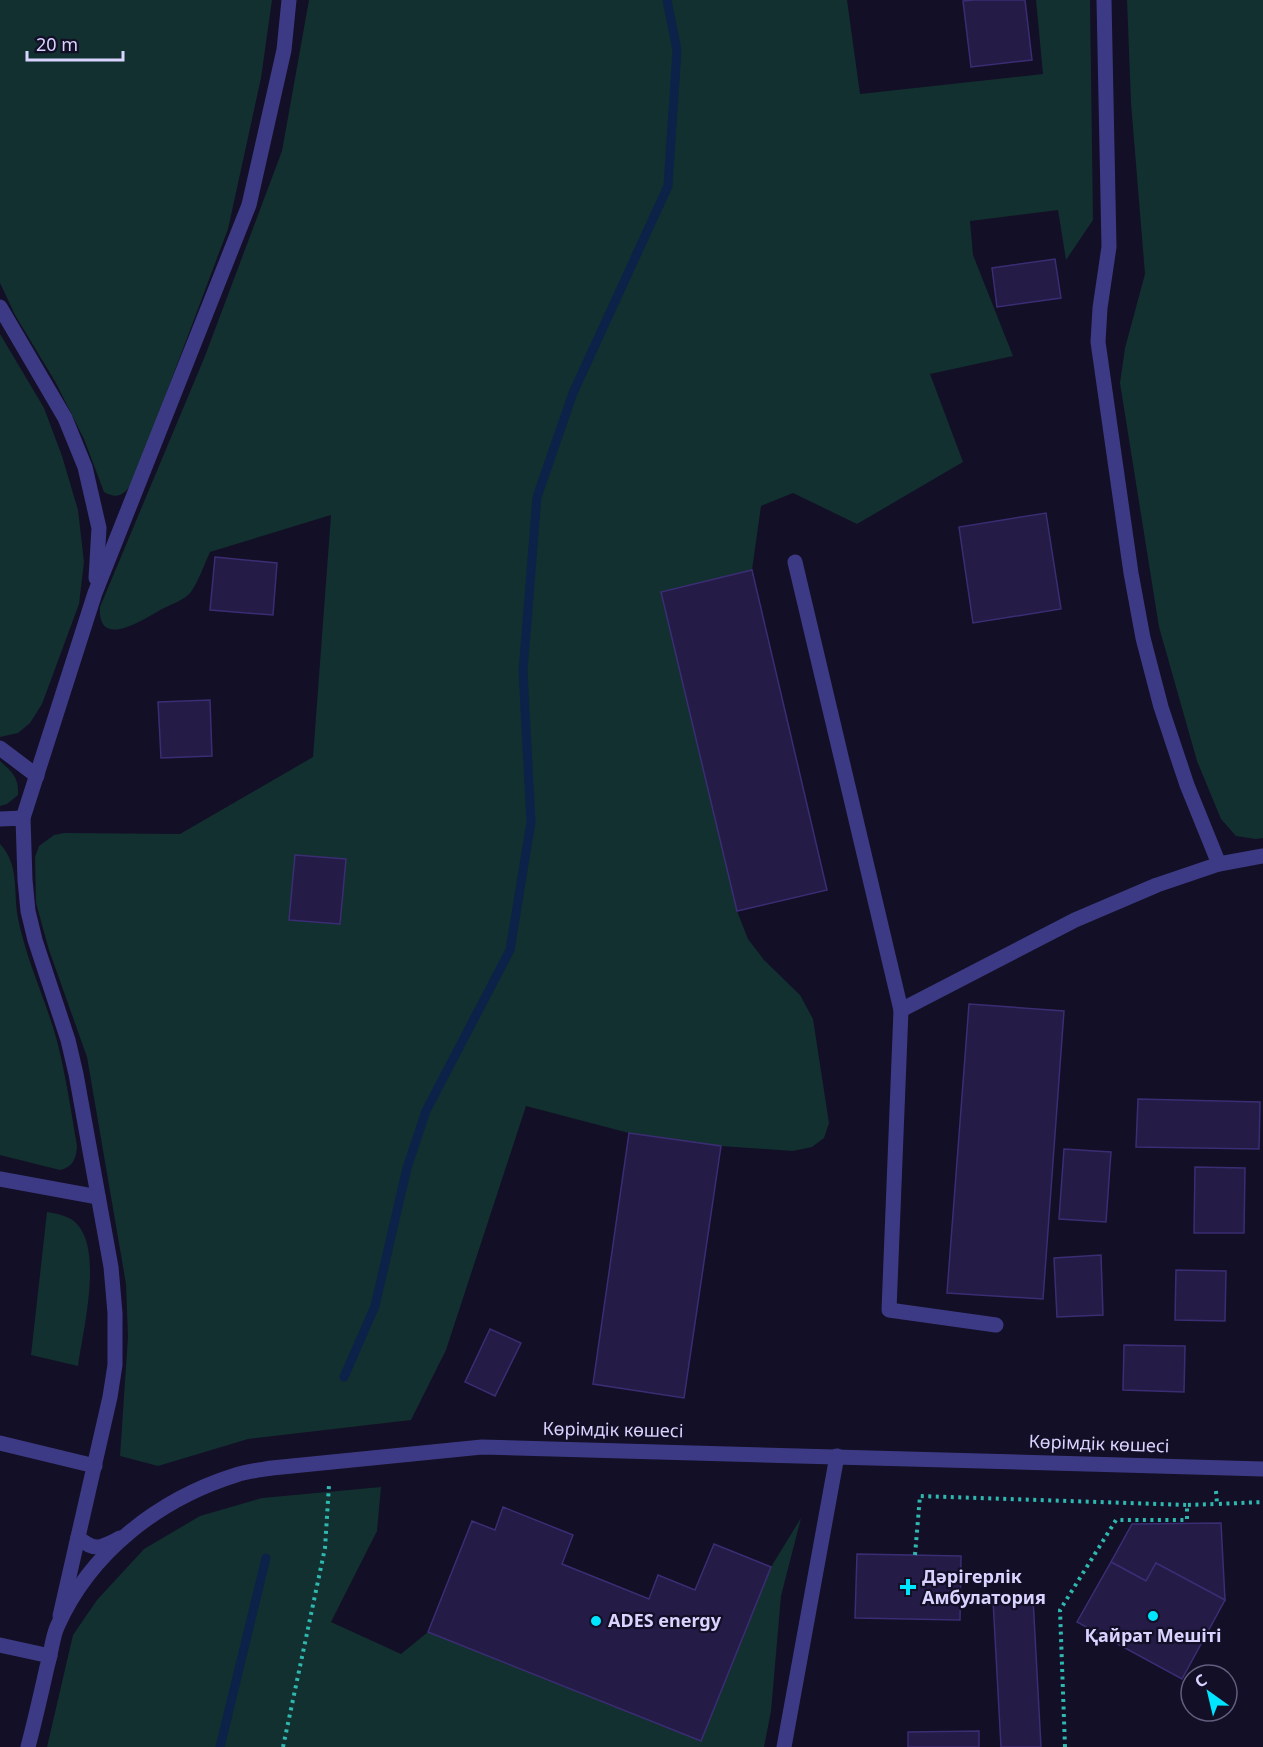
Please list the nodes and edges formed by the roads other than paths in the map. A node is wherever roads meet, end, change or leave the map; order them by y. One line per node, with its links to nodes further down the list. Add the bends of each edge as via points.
1 (289, 0): 5 (street, via 284,50 249,205)
2 (1104, 0): 11 (street, via 1108,247 1098,342 1143,638 1187,785)
3 (0, 307): 5 (street, via 65,418 85,467 99,528)
4 (795, 562): 12 (street)
5 (95, 593): 7 (street)
6 (0, 748): 7 (street)
7 (37, 776): 8 (street)
8 (23, 818): 9 (street); 14 (street, via 28,911 68,1040)
9 (0, 819)
10 (1263, 856): 11 (street)
11 (1219, 864): 12 (street, via 1075,920)
12 (901, 1010): 15 (street, via 890,1310)
13 (0, 1179): 14 (street)
14 (98, 1197): 18 (street, via 111,1267 115,1365)
15 (996, 1325)
16 (0, 1443): 18 (street)
17 (837, 1456): 19 (street, Көрімдік көшесі); 20 (street, Көрімдік көшесі, via 482,1447 330,1461 238,1474 194,1490 158,1510); 26 (street)
18 (95, 1466): 21 (street)
19 (1263, 1469)
20 (126, 1535): 21 (street, via 102,1547 87,1545); 22 (street, Көрімдік көшесі, via 75,1592)
21 (78, 1538): 22 (street)
22 (57, 1629): 24 (street, Көрімдік көшесі)
23 (0, 1645): 24 (street)
24 (50, 1656): 25 (street, Көрімдік көшесі)
25 (28, 1747)
26 (784, 1747)

